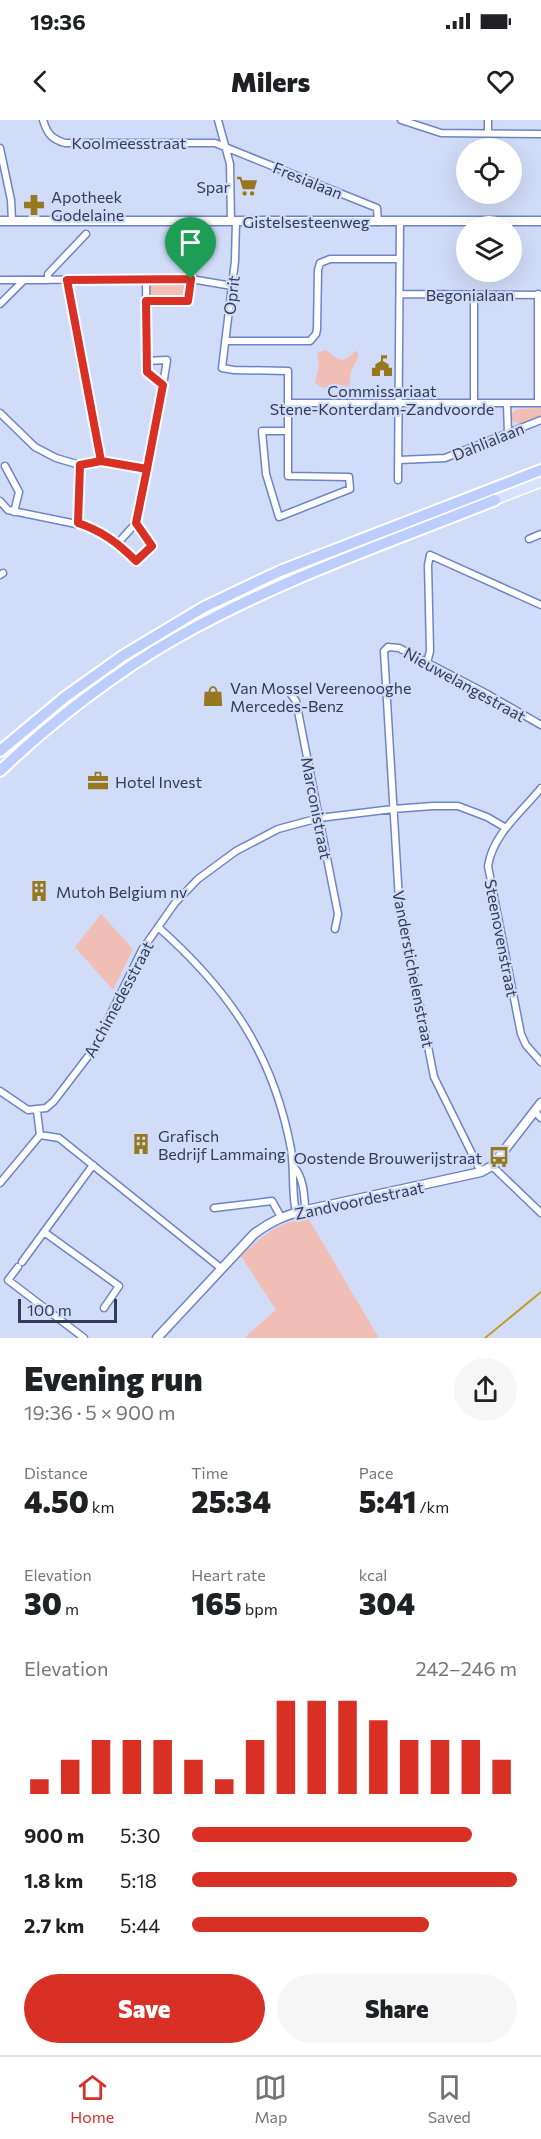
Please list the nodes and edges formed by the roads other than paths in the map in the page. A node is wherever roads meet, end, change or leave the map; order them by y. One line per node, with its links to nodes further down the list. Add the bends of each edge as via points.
1 (43, 120): 7 (street, Koolmeesstraat, via 50,136 65,143 215,143)
2 (220, 120): 7 (street, Oprit)
3 (401, 120): 5 (street, via 441,133)
4 (488, 120): 5 (street)
5 (488, 133): 6 (street)
6 (541, 134)
7 (226, 147): 11 (street, Oprit); 14 (street, Fresialaan, via 377,208)
8 (0, 148): 10 (street)
9 (0, 221): 10 (main road, Gistelsesteenweg)
10 (12, 221): 11 (main road, Gistelsesteenweg)
11 (234, 221): 14 (main road, Gistelsesteenweg); 23 (street, Oprit, via 236,261)
12 (400, 221): 13 (main road, Gistelsesteenweg); 14 (main road, Gistelsesteenweg); 16 (street)
13 (541, 221)
14 (378, 222)
15 (86, 234): 20 (street, via 48,274)
16 (399, 259): 24 (street); 29 (street, via 330,259 320,263 317,329 310,341)
17 (146, 279): 18 (street); 21 (street); 27 (street)
18 (191, 279): 23 (street); 27 (street, via 188,301)
19 (0, 280): 22 (street)
20 (48, 280): 21 (street); 22 (street)
21 (67, 280): 42 (street)
22 (23, 281): 28 (street)
23 (232, 286): 29 (street, Oprit)
24 (400, 294): 25 (street, Begonialaan); 34 (street)
25 (474, 294): 26 (street, Begonialaan); 35 (street)
26 (540, 295): 33 (street)
27 (146, 301): 30 (street)
28 (0, 304)
29 (225, 341): 32 (street, Oprit, via 222,368 288,371)
30 (146, 361): 31 (street, via 147,372); 31 (street, via 168,360)
31 (163, 385): 45 (street)
32 (288, 403): 34 (street); 39 (street)
33 (539, 403): 36 (street)
34 (400, 404): 35 (street); 41 (street)
35 (474, 404): 36 (street)
36 (507, 404): 40 (street)
37 (0, 413): 43 (street, via 41,451)
38 (541, 420): 40 (street, Dahlialaan)
39 (288, 431): 39 (street, via 262,431 266,474 279,517 350,489 349,477 288,476)
40 (508, 433): 41 (street, Dahlialaan, via 446,458)
41 (399, 460): 47 (street)
42 (101, 461): 43 (street); 45 (street)
43 (80, 465): 52 (street)
44 (5, 466): 51 (street, via 19,492)
45 (147, 469): 53 (street)
46 (541, 470): 62 (highway, via 280,571 204,607 158,633 64,697)
47 (398, 480)
48 (541, 482): 49 (main road)
49 (495, 500): 63 (highway, via 286,583 184,633 74,708)
50 (0, 501): 51 (street)
51 (15, 512): 52 (street)
52 (78, 523): 56 (street)
53 (136, 523): 56 (street); 56 (street, via 152,546 136,561)
54 (541, 534): 55 (street)
55 (529, 539)
56 (118, 543)
57 (541, 605): 59 (street, via 430,555)
58 (388, 647): 59 (street, Nieuwelangestraat, via 399,648); 65 (street, Vanderstichelenstraat, via 384,651)
59 (427, 663): 61 (street, Nieuwelangestraat)
60 (287, 689): 66 (street, Marconistraat, via 296,701)
61 (541, 725)
62 (0, 751)
63 (0, 771)
64 (541, 788): 67 (street, Steenovenstraat)
65 (393, 809): 66 (street, Archimedesstraat); 67 (street, Archimedesstraat, via 458,807); 79 (street, Vanderstichelenstraat, via 399,900 434,1077)
66 (319, 818): 68 (street, Archimedesstraat, via 278,830 236,851 198,879); 69 (street, Marconistraat, via 338,914)
67 (506, 828): 70 (street, Steenovenstraat, via 495,842 488,866 521,1034)
68 (158, 927): 73 (street, Archimedesstraat, via 138,958 93,1050 54,1101); 78 (street, via 217,986 254,1039 279,1096)
69 (335, 930)
70 (541, 1062)
71 (0, 1091): 73 (street, via 28,1110)
72 (541, 1102): 74 (main road, Zandvoordestraat)
73 (37, 1111): 75 (street)
74 (538, 1115): 77 (main road, Zandvoordestraat)
75 (40, 1135): 76 (street, via 59,1138); 80 (street)
76 (93, 1165): 85 (street); 86 (street)
77 (492, 1166): 79 (main road, Zandvoordestraat); 83 (street)
78 (294, 1167): 82 (street, via 304,1193); 82 (street, via 295,1208)
79 (481, 1172): 82 (main road, Zandvoordestraat)
80 (0, 1183)
81 (214, 1208): 84 (street, via 272,1201)
82 (302, 1211): 84 (main road, Zandvoordestraat)
83 (541, 1213)
84 (281, 1217): 86 (main road, Zandvoordestraat, via 254,1234)
85 (44, 1232): 87 (street, via 119,1286); 88 (street, via 8,1280)
86 (222, 1269): 89 (main road, Zandvoordestraat)
87 (104, 1308)
88 (84, 1338)
89 (157, 1338)

